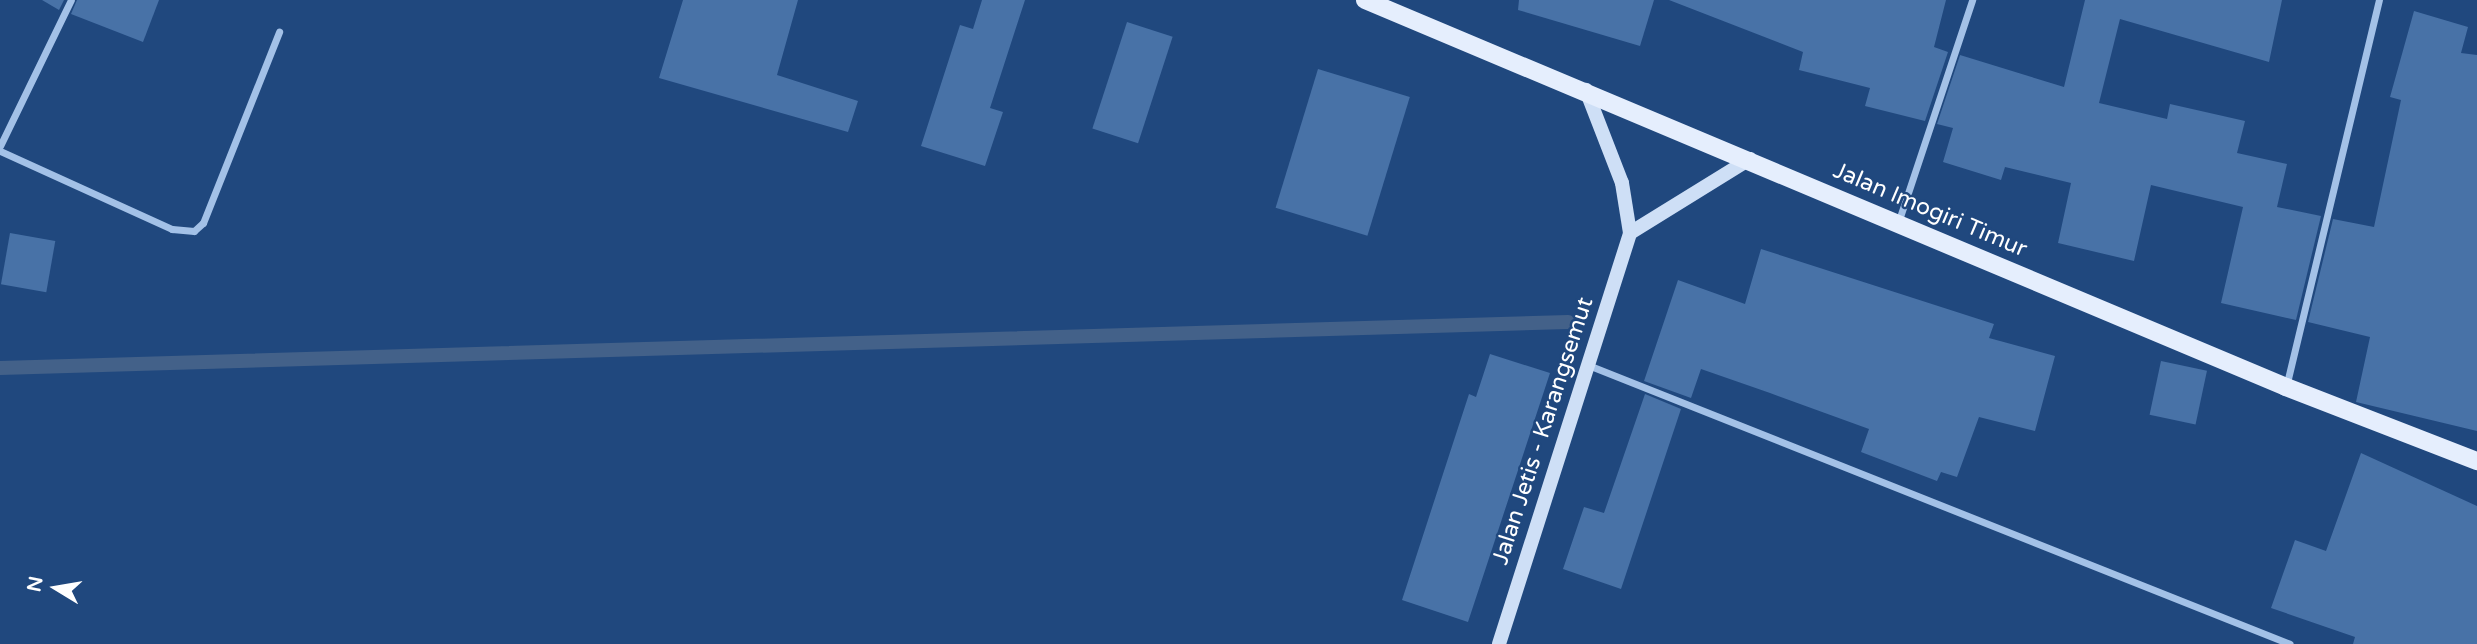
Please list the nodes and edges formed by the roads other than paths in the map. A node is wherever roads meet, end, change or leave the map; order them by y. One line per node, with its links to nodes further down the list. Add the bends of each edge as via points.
1 (71, 0): 8 (street)
2 (1365, 0): 6 (main road, Jalan Imogiri Timur)
3 (1972, 0): 11 (street)
4 (2379, 0): 14 (street)
5 (279, 32): 9 (street, via 203,223 194,231 172,229)
6 (1586, 90): 10 (main road, Jalan Imogiri Timur); 12 (main road, via 1622,183)
7 (0, 120): 8 (street)
8 (9, 124): 9 (street)
9 (0, 148)
10 (1750, 159): 11 (main road, Jalan Imogiri Timur); 12 (main road)
11 (1898, 223): 14 (main road, Jalan Imogiri Timur)
12 (1630, 233): 13 (main road, Jalan Jetis - Karangsemut)
13 (1588, 365): 16 (main road, Jalan Jetis - Karangsemut); 17 (street)
14 (2286, 387): 15 (main road, Jalan Imogiri Timur)
15 (2477, 461)
16 (1499, 644)
17 (2290, 644)

